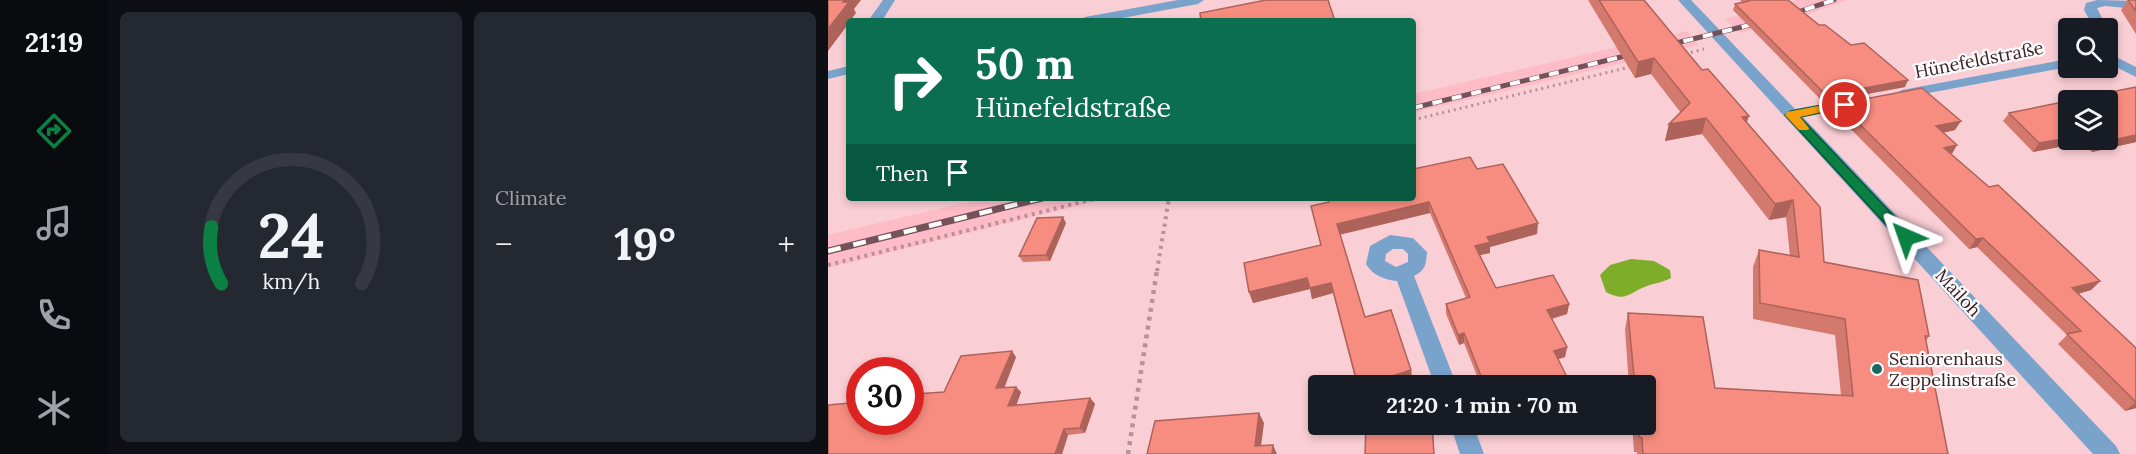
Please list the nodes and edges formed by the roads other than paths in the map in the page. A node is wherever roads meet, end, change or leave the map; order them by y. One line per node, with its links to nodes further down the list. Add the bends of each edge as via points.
1 (889, 0): 6 (street)
2 (1198, 0): 4 (street)
3 (1684, 0): 14 (street, Mailoh)
4 (1146, 5): 7 (street)
5 (2136, 5): 8 (street, via 2104,2 2091,6)
6 (877, 18)
7 (1096, 18)
8 (2094, 18)
9 (2118, 62): 11 (street)
10 (2058, 65): 12 (street, Hünefeldstraße)
11 (2136, 74)
12 (1893, 96)
13 (1869, 100): 14 (street)
14 (1791, 115): 19 (street, Mailoh)
15 (1404, 274): 16 (street)
16 (1442, 375)
17 (1465, 435): 18 (street)
18 (1472, 454)
19 (2108, 454)

